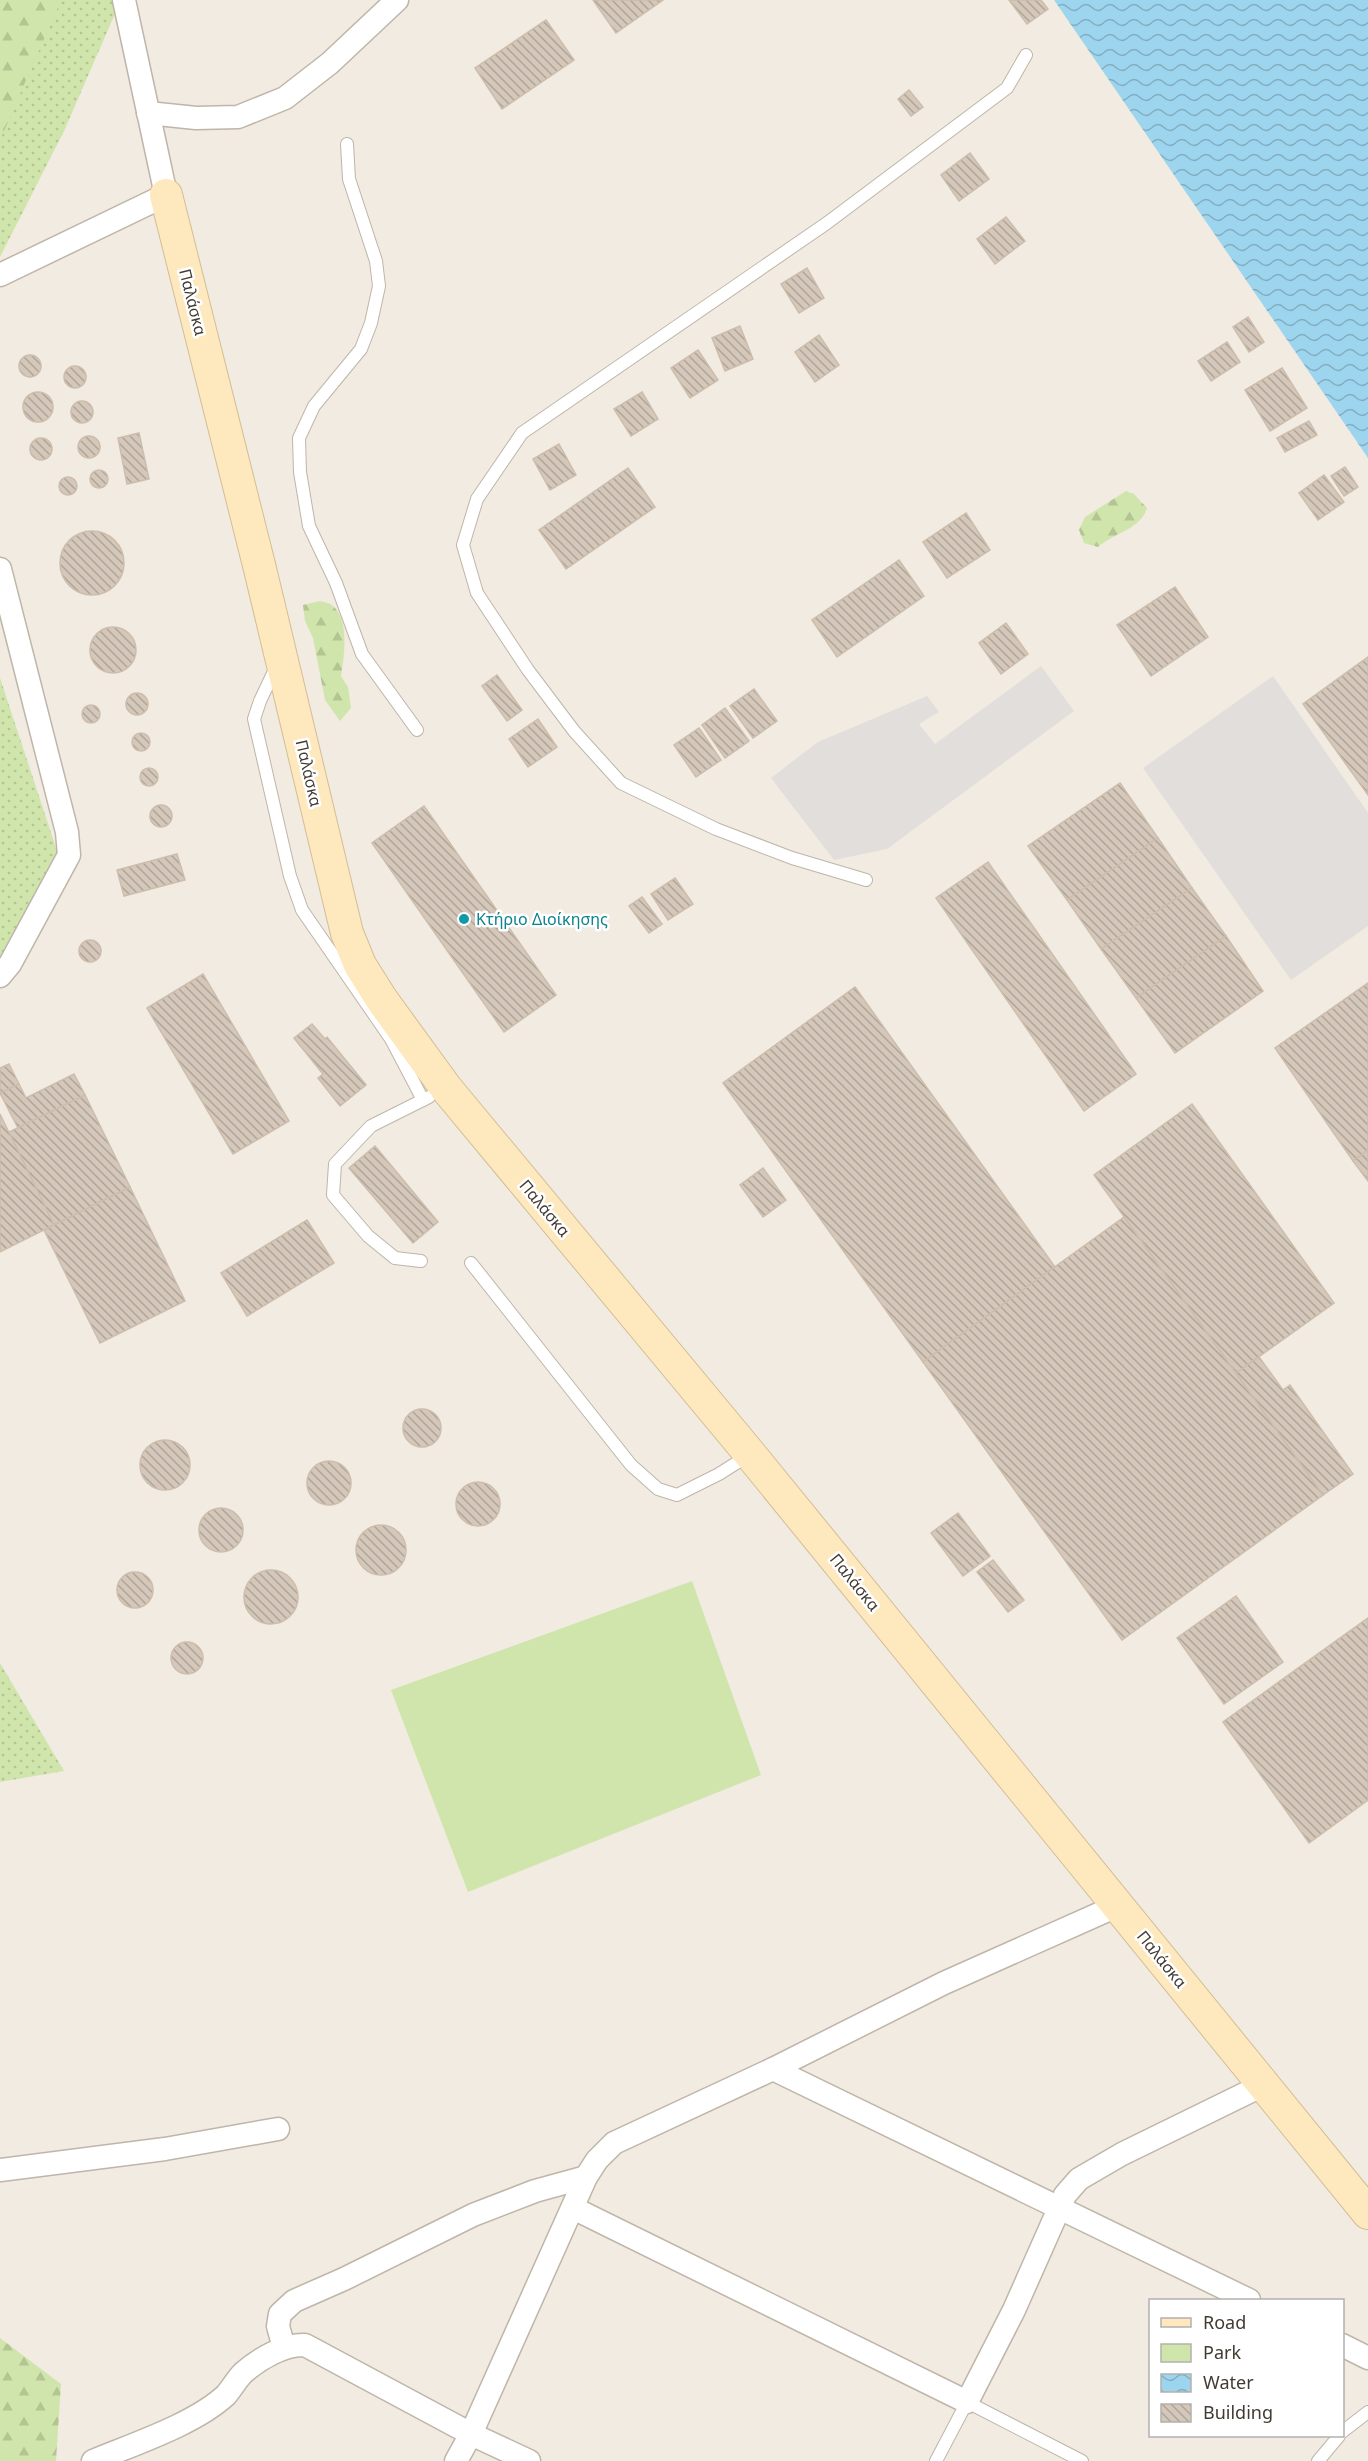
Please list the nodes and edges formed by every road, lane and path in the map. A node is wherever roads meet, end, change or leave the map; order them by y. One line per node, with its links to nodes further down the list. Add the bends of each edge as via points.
1 (124, 0): 4 (street, Παλάσκα)
2 (397, 0): 4 (street, via 330,63 285,98 238,117)
3 (1026, 55): 11 (lane, via 1007,88 827,223 522,433 477,499 464,545 483,603 574,731 621,783 716,830)
4 (148, 113): 6 (street, Παλάσκα)
5 (347, 144): 10 (lane, via 349,179 376,261 379,286 361,349 315,406 299,438 300,472 309,526 336,583 362,654)
6 (166, 195): 7 (street); 9 (street, Παλάσκα)
7 (0, 274)
8 (0, 569): 12 (street, via 67,832 69,855)
9 (281, 656): 13 (street, Παλάσκα, via 347,933 360,965); 13 (lane, via 254,719 290,876 302,910 391,1039)
10 (417, 730)
11 (866, 880)
12 (0, 976)
13 (435, 1094): 14 (lane, via 371,1126 335,1164 333,1195 368,1236 396,1258); 16 (street, Παλάσκα)
14 (421, 1261)
15 (471, 1263): 16 (lane, via 631,1465 658,1489 677,1496)
16 (750, 1454): 17 (street, Παλάσκα)
17 (1119, 1905): 18 (street, via 944,1983); 19 (street, Παλάσκα)
18 (773, 2069): 22 (street, via 614,2143); 24 (street)
19 (1263, 2085): 24 (street, via 1079,2179 1065,2195); 25 (street, Παλάσκα)
20 (278, 2129): 21 (street, via 165,2149)
21 (0, 2170)
22 (586, 2177): 23 (street); 28 (street, via 473,2215 294,2301 280,2314 278,2326)
23 (573, 2208): 30 (street); 33 (street)
24 (1060, 2209): 26 (street); 30 (street)
25 (1368, 2213)
26 (1245, 2299)
27 (1344, 2346): 29 (street)
28 (284, 2348): 33 (street, via 305,2345); 35 (street, via 243,2374 200,2415)
29 (1368, 2358)
30 (967, 2402): 38 (lane); 39 (lane)
31 (1368, 2412): 32 (lane)
32 (1344, 2430)
33 (471, 2434): 36 (street); 37 (street)
34 (1338, 2437): 40 (lane)
35 (93, 2461)
36 (456, 2461)
37 (529, 2461)
38 (936, 2461)
39 (1082, 2461)
40 (1318, 2461)

